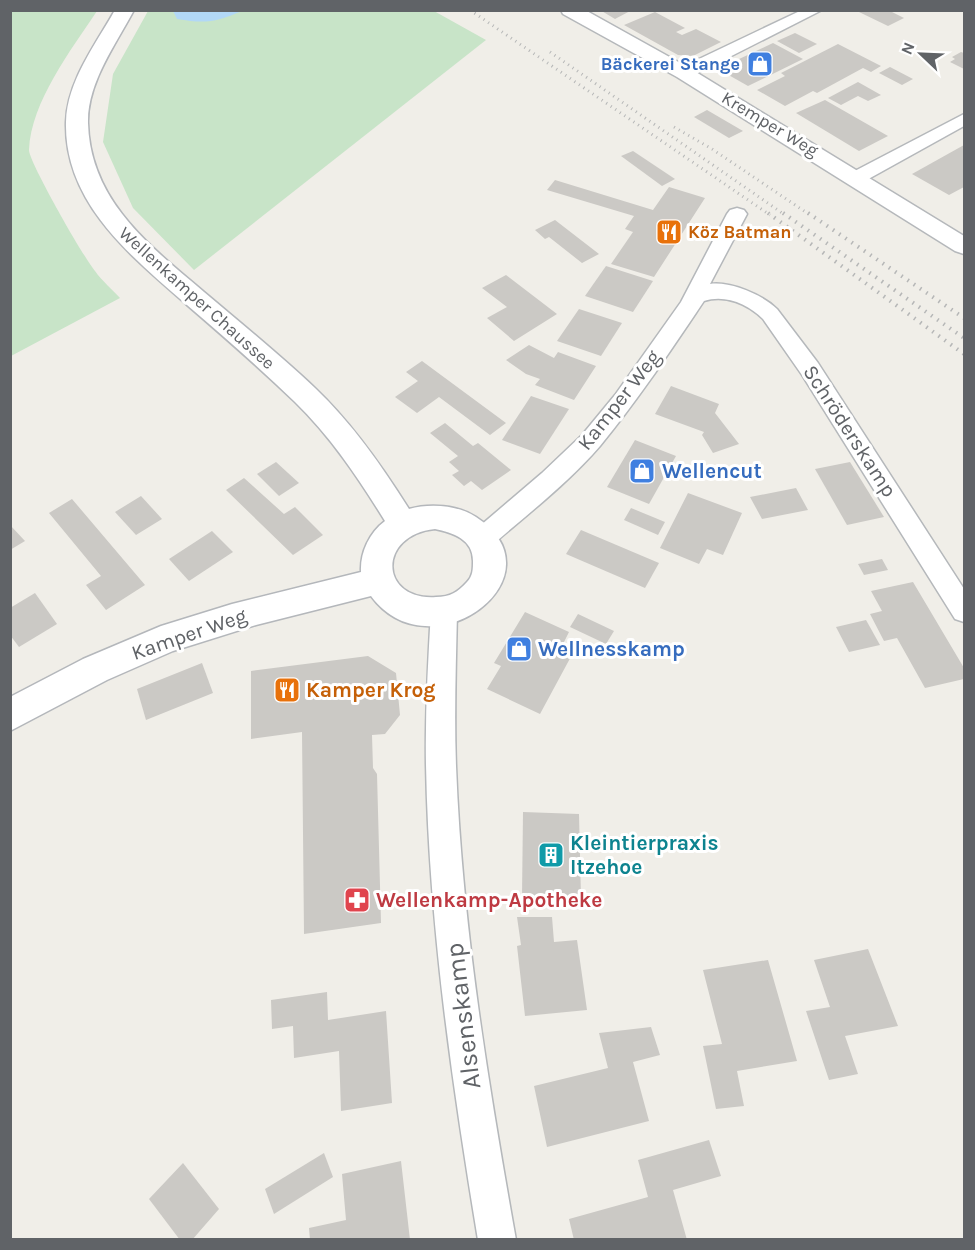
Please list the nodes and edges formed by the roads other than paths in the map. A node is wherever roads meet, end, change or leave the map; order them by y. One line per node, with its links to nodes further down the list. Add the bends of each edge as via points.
1 (125, 10): 10 (main road, Wellenkamper Chaussee, via 86,82 76,120 81,163 98,197 128,241 305,395 337,428)
2 (570, 10): 4 (main road, Kremper Weg)
3 (815, 10): 4 (street)
4 (684, 73): 6 (main road, Kremper Weg)
5 (964, 119): 6 (street)
6 (856, 178): 8 (main road, Kremper Weg)
7 (737, 214): 9 (street, Kamper Weg)
8 (964, 246)
9 (698, 297): 11 (street, Kamper Weg, via 590,441); 14 (street, Schröderskamp, via 722,291 742,296 770,314 817,379)
10 (403, 525): 11 (main road, via 417,519 447,518 463,522); 12 (main road, via 385,539 378,552 375,564)
11 (483, 538): 13 (main road, via 491,557 488,580 470,600)
12 (379, 581): 13 (main road, via 386,593 404,606 423,612); 15 (main road, Kamper Weg, via 183,633 90,672)
13 (444, 611): 16 (street, Alsenskamp, via 441,747 447,856 467,1054)
14 (964, 611)
15 (10, 715)
16 (498, 1239)

